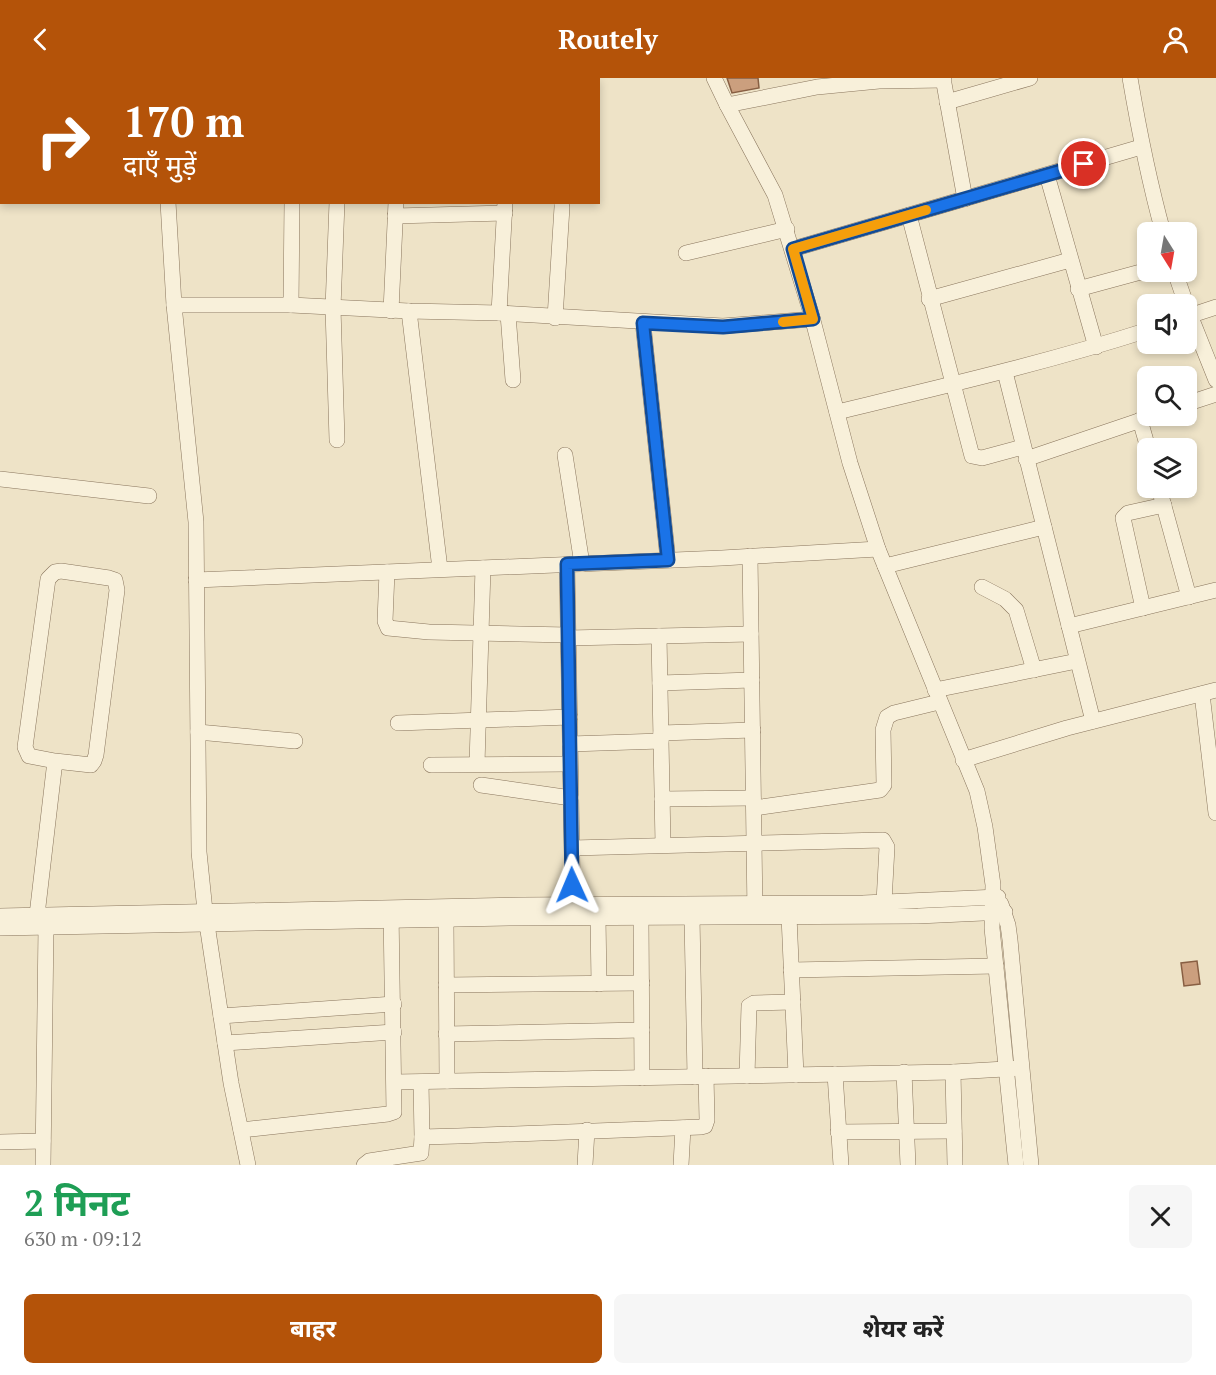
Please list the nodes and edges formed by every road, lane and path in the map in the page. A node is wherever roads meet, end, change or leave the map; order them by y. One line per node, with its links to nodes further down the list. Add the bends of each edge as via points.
1 (714, 78): 8 (street)
2 (1030, 78): 7 (street)
3 (1130, 78): 9 (street)
4 (944, 79): 5 (street); 7 (street)
5 (879, 80): 6 (street)
6 (816, 83): 8 (street)
7 (947, 102): 11 (street)
8 (727, 105): 21 (street, via 775,195)
9 (1141, 147): 10 (street); 20 (street)
10 (1047, 175): 11 (street); 24 (street)
11 (965, 198): 19 (street)
12 (168, 204): 28 (street)
13 (292, 204): 29 (street)
14 (336, 204): 31 (street)
15 (562, 207): 36 (street)
16 (450, 208): 17 (street); 18 (street)
17 (505, 208): 35 (street)
18 (395, 209): 32 (street)
19 (909, 215): 22 (street); 27 (street)
20 (1160, 222)
21 (787, 229): 22 (street); 23 (street)
22 (793, 249): 37 (street)
23 (686, 253)
24 (1070, 260): 26 (street); 27 (street)
25 (1137, 273): 26 (street)
26 (1078, 289): 41 (street)
27 (929, 299): 45 (street)
28 (174, 304): 29 (street); 66 (street, via 193,478)
29 (291, 305): 31 (street)
30 (1216, 307): 33 (street)
31 (333, 308): 32 (street); 50 (street)
32 (391, 310): 34 (street)
33 (1197, 310)
34 (409, 312): 35 (street); 64 (street)
35 (504, 313): 36 (street); 43 (street)
36 (555, 318): 38 (street)
37 (813, 319): 38 (street, via 723,327); 48 (street)
38 (643, 323): 60 (street)
39 (1137, 334): 41 (street)
40 (1197, 335): 44 (street)
41 (1096, 347): 42 (street)
42 (1005, 372): 45 (street); 51 (street)
43 (513, 380)
44 (1216, 381)
45 (952, 384): 48 (street); 51 (street, via 972,456)
46 (1216, 394): 47 (street)
47 (1197, 400)
48 (837, 412): 58 (street)
49 (1137, 421): 51 (street)
50 (337, 440)
51 (1025, 453): 57 (street)
52 (565, 455): 61 (street)
53 (0, 479): 54 (street)
54 (149, 496)
55 (1162, 498): 56 (street)
56 (1164, 505): 69 (street); 70 (street, via 1128,513 1123,518)
57 (1044, 527): 62 (street); 71 (street)
58 (878, 549): 59 (street); 62 (street)
59 (750, 556): 60 (street); 73 (street)
60 (668, 560): 61 (street)
61 (574, 564): 63 (street); 74 (street)
62 (885, 566): 81 (street)
63 (483, 568): 64 (street); 72 (street)
64 (440, 569): 65 (street)
65 (387, 572): 66 (street); 72 (street, via 388,628)
66 (196, 580): 87 (street)
67 (982, 588): 77 (street, via 1005,599 1016,610)
68 (1216, 590): 69 (street)
69 (1189, 597): 70 (street)
70 (1143, 608): 71 (street)
71 (1069, 626): 76 (street)
72 (480, 634): 74 (street); 83 (street)
73 (751, 634): 75 (street); 78 (street)
74 (568, 636): 75 (street); 82 (street)
75 (659, 636): 79 (street)
76 (1077, 661): 77 (street); 84 (street)
77 (1034, 670): 81 (street)
78 (752, 680): 79 (street); 86 (street)
79 (660, 683): 88 (street)
80 (1209, 692): 84 (street); 100 (street)
81 (937, 696): 91 (street); 99 (street, via 887,717 883,730 884,785 880,790)
82 (570, 717): 83 (street); 90 (street)
83 (478, 720): 85 (street); 93 (street)
84 (1093, 721): 91 (street)
85 (398, 723)
86 (753, 730): 88 (street); 99 (street)
87 (198, 732): 89 (street); 115 (street, via 200,852)
88 (661, 737): 90 (street); 98 (street)
89 (296, 741)
90 (570, 744): 94 (street)
91 (963, 760): 104 (street, via 982,808)
92 (55, 761): 92 (street, via 84,765 94,761 117,590 115,580 109,578 61,571 48,579 25,747 29,756); 117 (street)
93 (477, 764): 94 (street); 95 (street)
94 (570, 764): 97 (street)
95 (430, 765)
96 (481, 785): 97 (street)
97 (571, 798): 103 (street)
98 (662, 799): 99 (street); 102 (street)
99 (753, 803): 101 (street)
100 (1216, 813)
101 (754, 843): 102 (street); 105 (street, via 884,840); 106 (street)
102 (663, 844): 103 (street)
103 (572, 848): 107 (street)
104 (994, 893): 105 (street); 108 (street)
105 (884, 902): 106 (street)
106 (755, 910): 107 (street); 111 (street); 114 (street)
107 (573, 911): 109 (street); 112 (street); 116 (street)
108 (998, 913): 111 (street); 119 (street); 131 (street, via 1010,940)
109 (391, 914): 115 (street); 116 (street); 125 (street)
110 (0, 916): 117 (street)
111 (789, 916): 120 (street)
112 (598, 917): 113 (street); 121 (street)
113 (641, 917): 114 (street); 122 (street)
114 (692, 917): 136 (street)
115 (206, 918): 117 (street); 126 (street)
116 (446, 919): 123 (street)
117 (41, 921): 118 (street); 150 (street)
118 (0, 928)
119 (996, 966): 120 (street); 131 (street)
120 (791, 970): 124 (street)
121 (599, 984): 122 (street); 123 (street)
122 (642, 984): 127 (street)
123 (446, 985): 129 (street)
124 (793, 1002): 135 (street); 137 (street, via 749,1005)
125 (394, 1004): 126 (street); 128 (street)
126 (221, 1016): 130 (street)
127 (642, 1030): 129 (street); 138 (street)
128 (394, 1032): 130 (street); 140 (street)
129 (446, 1034): 139 (street)
130 (225, 1043): 143 (street)
131 (1014, 1068): 132 (street); 161 (street); 162 (street)
132 (953, 1071): 133 (street); 146 (street)
133 (904, 1072): 134 (street); 145 (street)
134 (835, 1074): 135 (street); 147 (street)
135 (796, 1075): 137 (street)
136 (700, 1076): 137 (street); 138 (street); 142 (street, via 706,1123)
137 (747, 1076)
138 (642, 1078): 139 (street)
139 (447, 1081): 141 (street)
140 (395, 1082): 141 (street); 143 (street, via 392,1114)
141 (421, 1082): 148 (street)
142 (683, 1128): 144 (street); 157 (street)
143 (241, 1130): 151 (street)
144 (587, 1130): 148 (street); 156 (street)
145 (906, 1131): 146 (street); 147 (street); 159 (street)
146 (954, 1131): 160 (street)
147 (838, 1132): 158 (street)
148 (422, 1137): 155 (street, via 418,1154)
149 (0, 1142): 150 (street)
150 (43, 1142): 152 (street)
151 (244, 1147): 153 (street); 154 (street)
152 (43, 1165)
153 (248, 1165)
154 (259, 1165)
155 (364, 1165)
156 (585, 1165)
157 (681, 1165)
158 (841, 1165)
159 (908, 1165)
160 (955, 1165)
161 (1016, 1165)
162 (1031, 1165)

